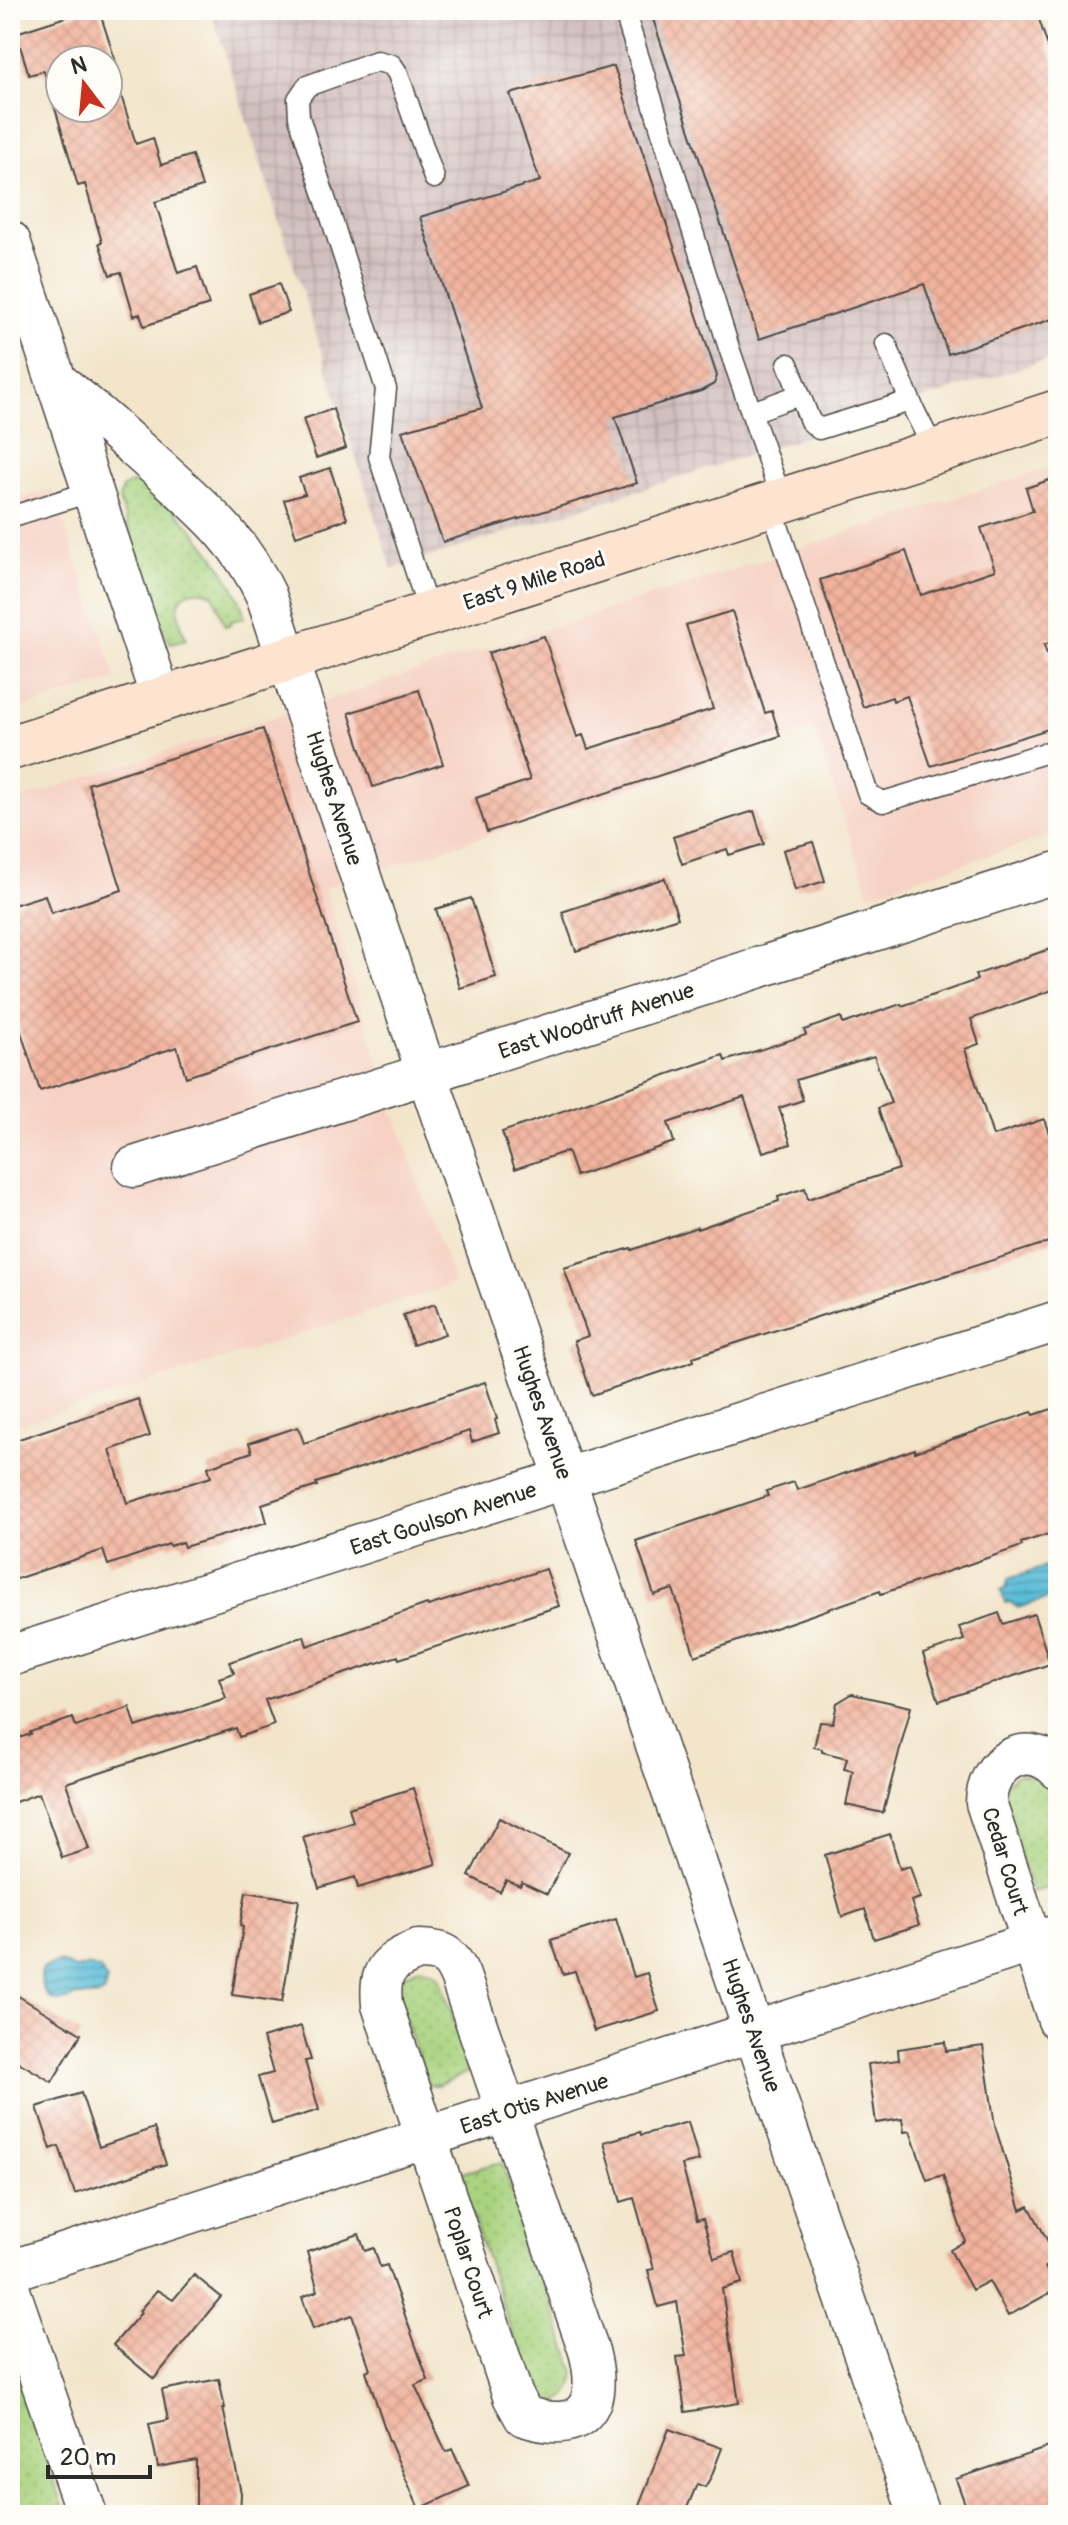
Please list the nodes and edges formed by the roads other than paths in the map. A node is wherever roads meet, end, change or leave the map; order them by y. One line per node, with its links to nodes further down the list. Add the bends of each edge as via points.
1 (624, 10): 9 (lane)
2 (434, 178): 15 (lane, via 392,65 377,61 307,86 298,99 299,117 386,389 379,457)
3 (10, 241): 6 (street)
4 (886, 344): 8 (lane)
5 (788, 364): 7 (lane)
6 (56, 381): 12 (street); 16 (street, Hughes Avenue, via 222,526 259,580)
7 (799, 395): 8 (lane, via 819,429); 9 (lane)
8 (910, 401): 11 (lane)
9 (752, 412): 13 (lane)
10 (1058, 412): 11 (main road, East 9 Mile Road)
11 (935, 452): 13 (main road, East 9 Mile Road)
12 (93, 491): 14 (lane); 17 (street)
13 (776, 503): 15 (main road, East 9 Mile Road); 19 (lane, via 868,794 883,802)
14 (10, 517)
15 (429, 613): 16 (main road, East 9 Mile Road)
16 (288, 659): 17 (main road, East 9 Mile Road); 21 (street, Hughes Avenue)
17 (162, 701): 18 (main road, East 9 Mile Road)
18 (10, 748)
19 (1058, 749)
20 (1058, 872): 21 (street, East Woodruff Avenue)
21 (427, 1074): 22 (street, East Woodruff Avenue); 24 (street, Hughes Avenue)
22 (134, 1167)
23 (1058, 1321): 24 (street, East Goulson Avenue)
24 (566, 1478): 25 (street, East Goulson Avenue); 29 (street, Hughes Avenue)
25 (10, 1656)
26 (1058, 1769): 27 (street, Cedar Court, via 1043,1758 1014,1758 992,1775 987,1788 986,1803)
27 (1045, 1938): 28 (street, Cedar Court); 29 (street, East Otis Avenue)
28 (1058, 2020)
29 (754, 2031): 30 (street, East Otis Avenue); 35 (street, Hughes Avenue)
30 (506, 2112): 31 (street, East Otis Avenue); 31 (street, Poplar Court, via 454,1962 439,1951 418,1950 384,1970 380,1985); 31 (street, Poplar Court, via 594,2371 595,2392 587,2410 572,2421 546,2423 524,2416 513,2396)
31 (427, 2137): 32 (street, East Otis Avenue)
32 (10, 2271)
33 (10, 2291): 34 (street)
34 (87, 2515)
35 (919, 2515)

